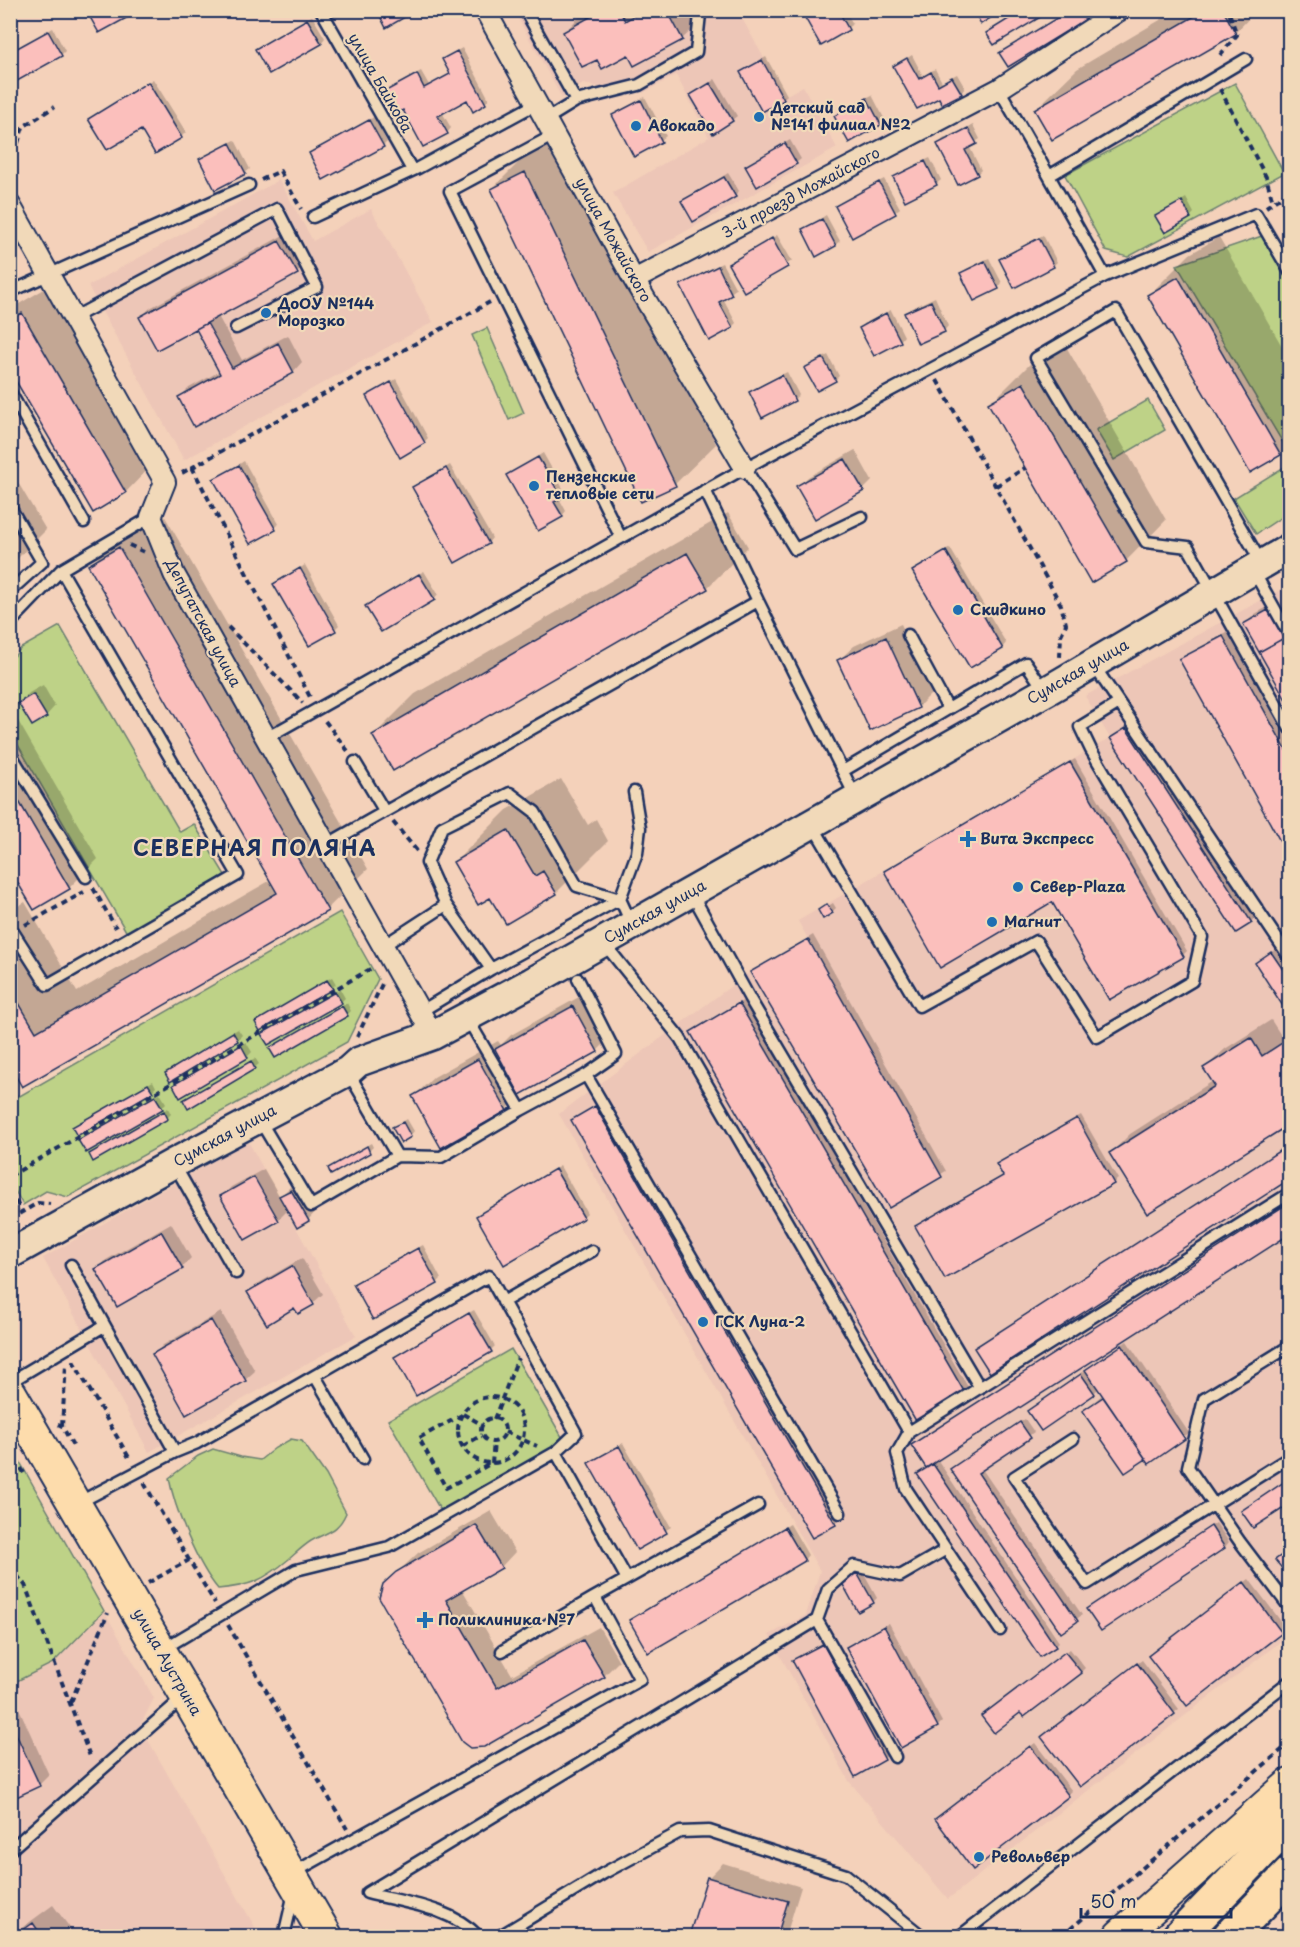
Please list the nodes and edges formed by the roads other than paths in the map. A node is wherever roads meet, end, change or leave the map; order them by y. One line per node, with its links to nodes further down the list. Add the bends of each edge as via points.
1 (321, 10): 12 (lane, улица Байкова)
2 (485, 10): 11 (street, улица Можайского)
3 (525, 10): 10 (lane)
4 (1120, 10): 9 (street, 3-й проезд Можайского)
5 (1285, 10): 7 (lane)
6 (701, 12): 10 (lane, via 696,52 639,85)
7 (1290, 17)
8 (1246, 59): 13 (lane)
9 (999, 89): 13 (lane); 20 (street, 3-й проезд Можайского)
10 (576, 101): 11 (lane)
11 (545, 119): 12 (lane); 20 (street, улица Можайского); 31 (lane, via 450,191)
12 (412, 170): 16 (lane)
13 (1049, 177): 19 (lane)
14 (249, 185): 18 (lane)
15 (10, 206): 18 (street)
16 (314, 216)
17 (1290, 272): 19 (lane, via 1256,214)
18 (48, 274): 21 (lane); 22 (street)
19 (1105, 276): 25 (lane)
20 (634, 280): 25 (street, улица Можайского)
21 (10, 292)
22 (73, 318): 23 (lane, via 277,209 317,287); 28 (street, via 165,482)
23 (237, 328)
24 (10, 392): 30 (lane)
25 (745, 468): 26 (lane); 29 (lane, via 795,549)
26 (705, 490): 31 (lane); 37 (lane)
27 (10, 507): 35 (lane, via 42,562)
28 (151, 517): 34 (lane); 46 (street, Депутатская улица, via 174,574)
29 (861, 517)
30 (84, 522)
31 (621, 538): 46 (lane)
32 (1290, 548): 33 (street, Сумская улица)
33 (1258, 567): 36 (street, Сумская улица); 36 (lane, via 1116,311 1036,358 1146,542 1188,547); 40 (lane)
34 (61, 570): 38 (lane); 60 (lane, via 238,875 47,985)
35 (10, 591)
36 (1215, 592): 41 (street, Сумская улица); 45 (lane)
37 (758, 602): 49 (lane); 52 (lane)
38 (10, 623)
39 (908, 635): 44 (lane)
40 (1290, 636)
41 (1093, 663): 42 (street, Сумская улица); 43 (lane)
42 (1045, 692): 44 (lane, via 1026,663); 51 (street, Сумская улица)
43 (1119, 703): 53 (lane, via 1080,727 1202,937 1192,981 1097,1037 1036,940 919,1005); 63 (lane)
44 (948, 709): 49 (lane)
45 (1290, 729)
46 (266, 738): 54 (street, Депутатская улица)
47 (10, 753): 55 (lane)
48 (355, 762): 52 (lane)
49 (843, 771): 51 (lane)
50 (634, 792): 57 (lane, via 640,828 637,853)
51 (856, 798): 53 (street, Сумская улица)
52 (385, 812): 54 (lane)
53 (812, 824): 56 (street, Сумская улица)
54 (326, 845): 62 (street, Депутатская улица)
55 (86, 877)
56 (691, 892): 59 (street, Сумская улица); 84 (lane)
57 (620, 898): 58 (lane, via 577,886 535,812 510,793 442,827 427,864); 59 (lane); 64 (lane)
58 (446, 904): 62 (lane); 64 (lane)
59 (632, 925): 61 (street, Сумская улица)
60 (12, 930)
61 (603, 942): 66 (street, Сумская улица); 86 (lane, via 680,1038)
62 (383, 946): 67 (street, Депутатская улица)
63 (1290, 958)
64 (491, 969): 67 (lane)
65 (578, 979): 69 (lane, via 616,1054)
66 (467, 1017): 67 (street, Сумская улица); 70 (lane)
67 (427, 1024): 68 (street, Сумская улица)
68 (348, 1071): 71 (street, Сумская улица); 72 (lane)
69 (586, 1075): 70 (lane); 95 (lane)
70 (521, 1110): 72 (lane, via 441,1157)
71 (258, 1118): 72 (lane, via 311,1206); 73 (street, Сумская улица)
72 (397, 1156)
73 (174, 1164): 76 (street, Сумская улица); 78 (lane)
74 (1290, 1193): 84 (lane)
75 (592, 1251): 79 (lane)
76 (10, 1254)
77 (72, 1265): 80 (lane)
78 (236, 1273)
79 (503, 1302): 82 (lane, via 489,1276); 89 (lane, via 576,1433)
80 (104, 1326): 83 (lane); 88 (lane)
81 (1290, 1346): 93 (lane, via 1204,1399 1188,1467)
82 (315, 1376): 88 (lane); 91 (lane)
83 (10, 1382)
84 (980, 1388): 86 (lane)
85 (10, 1393): 92 (main road, улица Аустрина)
86 (909, 1432): 96 (lane, via 897,1453 906,1489)
87 (1073, 1439): 93 (lane, via 1014,1477 1087,1584)
88 (175, 1452): 92 (lane)
89 (556, 1452): 97 (lane); 102 (lane, via 389,1547 296,1570)
90 (1290, 1457): 93 (lane)
91 (363, 1459)
92 (75, 1504): 102 (main road, улица Аустрина)
93 (1214, 1504): 99 (lane)
94 (758, 1505): 97 (lane)
95 (840, 1513)
96 (945, 1550): 100 (lane, via 900,1576 854,1566 828,1589); 101 (lane)
97 (627, 1580): 98 (lane)
98 (595, 1598): 103 (lane); 111 (lane, via 640,1680 353,1840)
99 (1290, 1608)
100 (817, 1620): 106 (lane); 115 (lane, via 367,1893 451,1916)
101 (1000, 1630)
102 (160, 1651): 105 (main road, улица Аустрина)
103 (502, 1651)
104 (1290, 1681): 118 (lane)
105 (186, 1695): 109 (lane); 111 (main road, улица Аустрина)
106 (895, 1757)
107 (1290, 1785): 119 (main road)
108 (1290, 1822): 120 (highway)
109 (10, 1850)
110 (1290, 1874): 121 (highway)
111 (293, 1879): 113 (main road, улица Аустрина); 114 (lane)
112 (1290, 1886): 122 (main road)
113 (326, 1934)
114 (284, 1936)
115 (478, 1936)
116 (500, 1936): 117 (lane, via 604,1872 680,1832 709,1831 846,1875)
117 (922, 1936)
118 (960, 1936)
119 (1120, 1936)
120 (1180, 1936)
121 (1230, 1936)
122 (1249, 1936)

